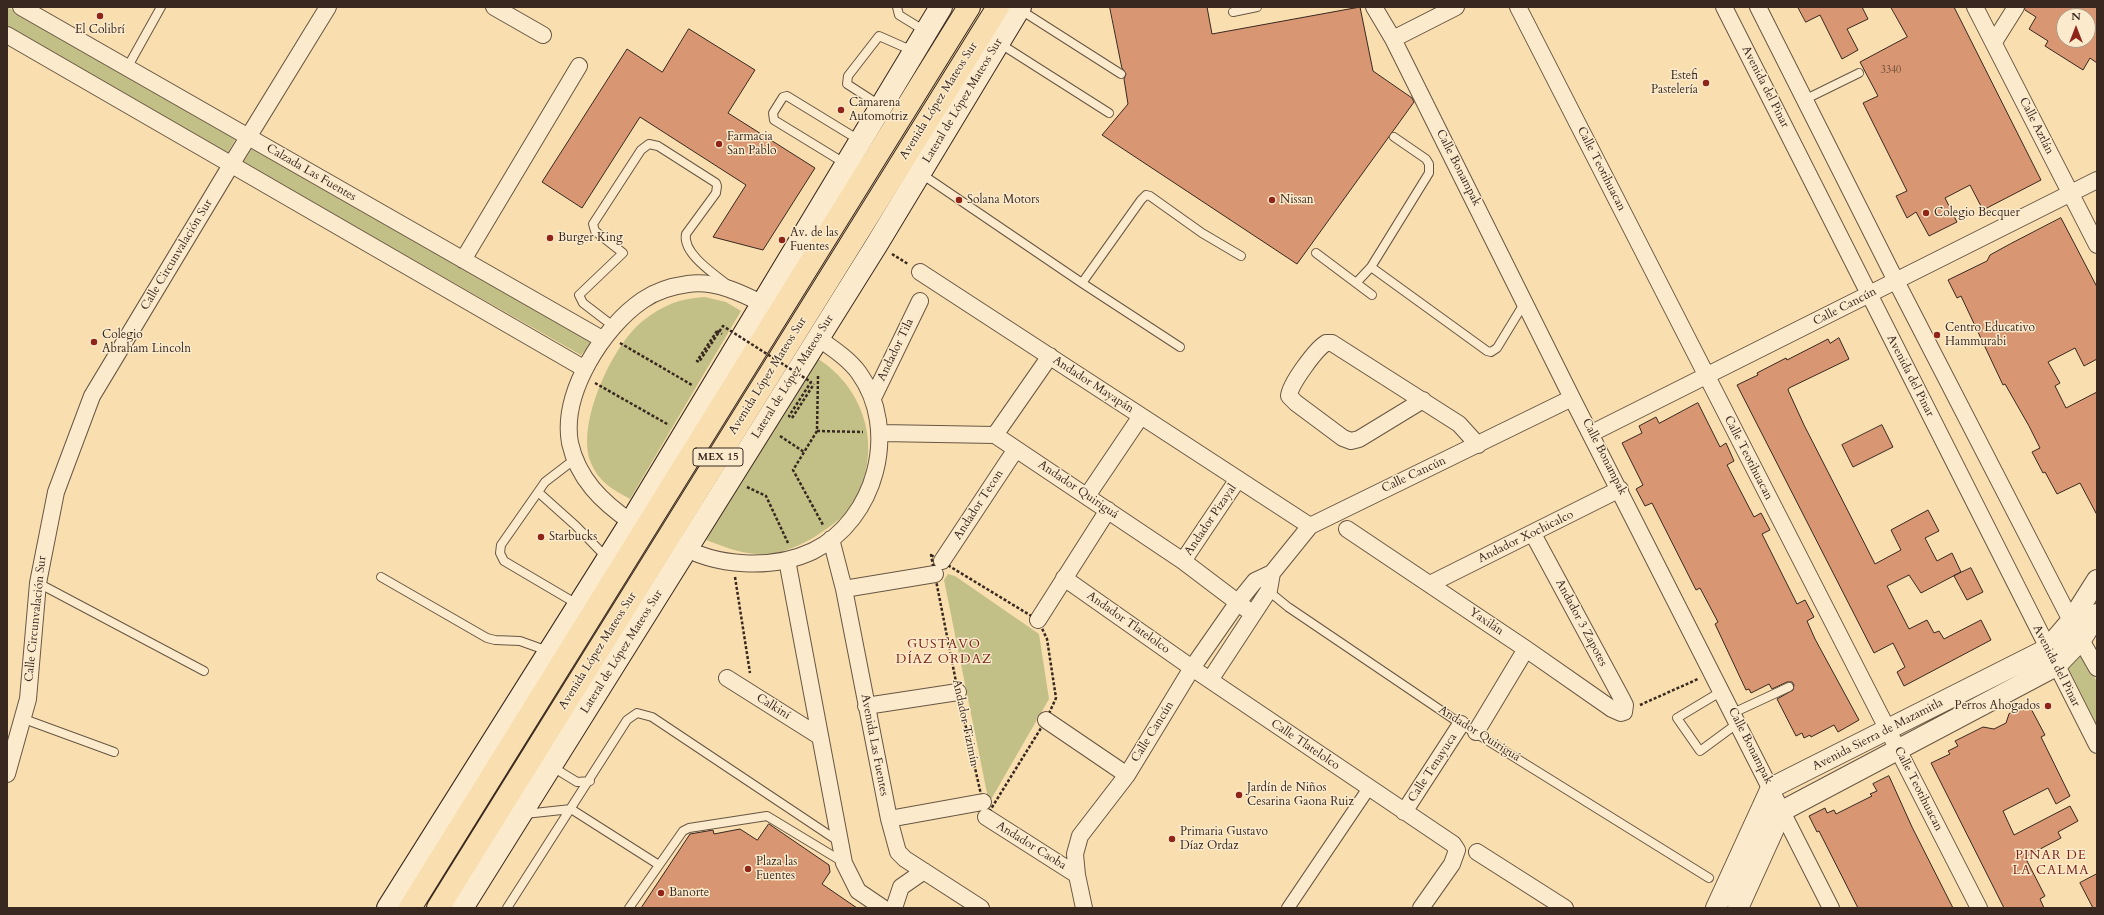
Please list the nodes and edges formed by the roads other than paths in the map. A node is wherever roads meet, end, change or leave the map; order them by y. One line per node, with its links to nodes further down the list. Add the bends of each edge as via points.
1 (21, 7): 26 (street, Calzada Las Fuentes)
2 (161, 7): 26 (lane)
3 (328, 7): 32 (street, Calle Circunvalación Sur)
4 (494, 7): 20 (street)
5 (897, 7): 18 (lane, via 899,15)
6 (941, 7): 18 (main road)
7 (969, 7): 54 (main road, Avenida López Mateos Sur / MEX 15)
8 (1006, 7): 23 (main road, Lateral de López Mateos Sur); 28 (lane); 81 (main road, Avenida López Mateos Sur / MEX 15)
9 (1257, 7): 17 (lane)
10 (1374, 7): 21 (street, Calle Bonampak)
11 (1456, 7): 21 (street)
12 (1518, 7): 60 (street, Calle Teotihuacan)
13 (1724, 7): 51 (street, Avenida del Pinar)
14 (1758, 7): 29 (street)
15 (1975, 7): 22 (street, Calle Aztlán)
16 (2016, 7): 22 (street)
17 (1232, 12)
18 (926, 32): 24 (main road)
19 (7, 35): 36 (street)
20 (543, 35)
21 (1394, 39): 53 (street, Calle Bonampak)
22 (1994, 42): 39 (street, Calle Aztlán)
23 (998, 43): 31 (lane); 37 (main road, Lateral de López Mateos Sur)
24 (914, 52): 30 (main road); 30 (lane, via 879,36 848,76 847,84)
25 (579, 66): 43 (street)
26 (127, 68): 32 (street, Calzada Las Fuentes)
27 (1859, 73): 29 (lane)
28 (1121, 74)
29 (1804, 100): 46 (street)
30 (881, 106): 34 (main road)
31 (1110, 113)
32 (248, 137): 36 (street, Calle Circunvalación Sur); 43 (street, Calzada Las Fuentes)
33 (1394, 137): 44 (lane, via 1426,159 1429,172)
34 (860, 140): 35 (main road); 35 (lane, via 787,96 783,97 773,113 774,120)
35 (846, 164): 54 (main road)
36 (230, 165): 59 (street); 90 (street, Calle Circunvalación Sur, via 92,396 56,492)
37 (920, 172): 48 (lane); 56 (main road, Lateral de López Mateos Sur)
38 (2097, 180): 39 (street, Calle Cancún)
39 (2071, 194): 40 (street, Calle Aztlán); 46 (street, Calle Cancún)
40 (2097, 245)
41 (1316, 253): 47 (lane)
42 (1241, 256): 48 (lane, via 1146,195)
43 (463, 260): 55 (street, Calzada Las Fuentes)
44 (1371, 266): 47 (lane); 53 (lane, via 1486,351 1491,352 1498,348)
45 (920, 272): 58 (street, Andador Mayapán)
46 (1896, 281): 51 (street, Calle Cancún); 99 (street)
47 (1357, 282): 50 (lane)
48 (1082, 283): 57 (lane)
49 (734, 291): 54 (street); 55 (street, via 712,284 688,284 665,289 643,300); 55 (lane, via 698,260 686,242 686,234 716,193 716,183 658,146 649,144 641,150 593,224 595,231 623,253 579,295)
50 (1372, 295)
51 (1869, 295): 60 (street, Calle Cancún); 102 (street, Avenida del Pinar)
52 (920, 301): 61 (street, Andador Tila)
53 (1525, 302): 62 (street, Calle Bonampak)
54 (771, 308): 76 (main road, via 708,394); 145 (main road, Avenida López Mateos Sur / MEX 15)
55 (607, 333): 59 (street)
56 (818, 338): 61 (street, via 847,359); 81 (main road, Lateral de López Mateos Sur, via 730,479)
57 (1180, 347)
58 (1050, 356): 64 (street, Andador Mayapán); 67 (street)
59 (584, 372): 70 (street, via 574,395 570,418 570,442)
60 (1706, 376): 66 (street, Calle Cancún); 119 (street, Calle Teotihuacan)
61 (873, 398): 65 (street)
62 (1572, 398): 66 (street, Calle Bonampak); 68 (street, Calle Cancún)
63 (1423, 400): 63 (street, via 1359,439 1351,441 1343,438 1296,403 1290,396 1290,391 1317,350 1326,343 1336,345); 68 (street, via 1459,424)
64 (1141, 416): 71 (street, Andador Mayapán); 74 (street)
65 (881, 433): 67 (street); 80 (street, via 879,455 863,502)
66 (1592, 433): 72 (street, Calle Bonampak)
67 (995, 435): 69 (street, Andador Quiriguá)
68 (1478, 445): 77 (street, Calle Cancún)
69 (1016, 449): 74 (street, Andador Quiriguá); 92 (street, Andador Tecon, via 939,568)
70 (575, 459): 73 (lane, via 545,482); 76 (street, via 582,475 596,493 612,509)
71 (1238, 479): 77 (street, Andador Mayapán); 84 (street, Andador Pizayal)
72 (1620, 489): 79 (street, Andador Xochicalco); 111 (street, Calle Bonampak)
73 (538, 492): 82 (lane); 95 (lane, via 501,545 501,558)
74 (1087, 496): 75 (street, Andador Quiriguá)
75 (1108, 510): 84 (street, Andador Quiriguá); 87 (street)
76 (631, 522): 82 (main road)
77 (1310, 526): 85 (street, Calle Cancún)
78 (1347, 529): 91 (street, Yaxilán)
79 (1533, 534): 91 (street, Andador Xochicalco); 114 (street, Andador 3 Zapotes, via 1622,699 1625,705)
80 (831, 539): 83 (street, via 814,550); 92 (street, Avenida Las Fuentes)
81 (677, 543): 83 (street, via 714,558 732,562 753,563); 125 (main road, Lateral de López Mateos Sur); 147 (main road, Avenida López Mateos Sur / MEX 15)
82 (608, 559): 95 (main road)
83 (791, 559): 121 (street)
84 (1183, 561): 94 (street, Andador Quiriguá)
85 (1272, 573): 89 (street, Calle Cancún); 93 (street, Calle Cancún)
86 (381, 577): 103 (lane, via 487,638 520,641)
87 (1064, 578): 98 (street); 105 (street, Andador Tlatelolco)
88 (2097, 580): 99 (street, Avenida Sierra de Mazamitla)
89 (1255, 581): 93 (lane, Andador Quiriguá); 94 (street, Calle Cancún)
90 (38, 582): 107 (lane); 116 (street, Calle Circunvalación Sur)
91 (1430, 584): 101 (street, Yaxilán)
92 (844, 589): 113 (street, Avenida Las Fuentes)
93 (1269, 590): 96 (street, Calle Cancún); 118 (lane, Andador Quiriguá, via 1288,607)
94 (1238, 602): 96 (street, Andador Quiriguá); 105 (street, Calle Cancún)
95 (578, 605): 103 (main road)
96 (1253, 614): 109 (street, Calle Cancún)
97 (2097, 614): 100 (street, Avenida Sierra de Mazamitla)
98 (1038, 620)
99 (2071, 621): 100 (street); 102 (street, Avenida Sierra de Mazamitla)
100 (2081, 640): 104 (street, Avenida Sierra de Mazamitla); 106 (street)
101 (1526, 649): 114 (street, Yaxilán, via 1612,709); 120 (street, Calle Tenayuca)
102 (2047, 649): 104 (street, Avenida del Pinar); 119 (street, Avenida Sierra de Mazamitla)
103 (549, 651): 146 (main road)
104 (2056, 666): 122 (street, Avenida del Pinar); 123 (street, Avenida Sierra de Mazamitla)
105 (1192, 668): 109 (street, Calle Tlatelolco); 127 (street, Calle Cancún)
106 (2097, 668)
107 (204, 671)
108 (727, 678): 121 (street, Calkiní)
109 (1210, 680): 129 (street, Calle Tlatelolco)
110 (1789, 687): 115 (lane)
111 (1722, 691): 115 (street, Calle Bonampak); 115 (lane, via 1677,718 1700,751)
112 (958, 692): 113 (street)
113 (866, 706): 137 (street, Avenida Las Fuentes)
114 (1624, 712)
115 (1736, 718): 130 (street, Calle Bonampak)
116 (24, 719): 124 (lane); 126 (street, Calle Circunvalación Sur)
117 (1046, 720): 127 (street)
118 (1461, 724): 120 (lane, Andador Quiriguá); 134 (street, Calle Tenayuca)
119 (1888, 730): 123 (street, Calle Teotihuacan); 130 (street, Avenida Sierra de Mazamitla)
120 (1476, 732): 144 (lane, Andador Quiriguá)
121 (819, 736): 138 (street)
122 (2097, 745)
123 (1898, 749): 133 (street, Avenida Sierra de Mazamitla); 161 (street, Calle Teotihuacan)
124 (114, 752)
125 (551, 766): 128 (lane, via 577,782); 135 (main road, Lateral de López Mateos Sur)
126 (7, 774)
127 (1127, 774): 143 (street, Calle Cancún, via 1080,836 1075,854)
128 (590, 781): 132 (lane); 138 (lane, via 627,720 637,713 644,714)
129 (1369, 788): 134 (street, Calle Tlatelolco); 155 (street)
130 (1771, 788): 133 (street, Calle Bonampak); 158 (street)
131 (983, 802): 137 (street)
132 (572, 809): 135 (lane); 141 (lane); 149 (lane)
133 (1782, 811): 159 (street); 160 (street, Calle Bonampak)
134 (1404, 812): 156 (street, Calle Tlatelolco, via 1448,840 1457,850 1452,864)
135 (520, 814): 148 (main road, Lateral de López Mateos Sur)
136 (986, 818): 143 (street, Andador Caoba)
137 (888, 819): 142 (street, Avenida Las Fuentes, via 898,852 904,859)
138 (838, 841): 140 (street)
139 (1477, 852): 157 (street)
140 (844, 863): 141 (lane, via 767,816 685,829); 151 (street, via 858,891)
141 (659, 865): 150 (lane)
142 (924, 871): 152 (street, via 902,887); 153 (street, Avenida Las Fuentes)
143 (1077, 875): 154 (street, Calle Cancún)
144 (1709, 878)
145 (411, 904)
146 (388, 908)
147 (438, 908)
148 (462, 908)
149 (507, 908)
150 (629, 908)
151 (883, 908)
152 (894, 908)
153 (981, 908)
154 (1084, 908)
155 (1288, 908)
156 (1421, 908)
157 (1565, 908)
158 (1716, 908)
159 (1738, 908)
160 (1832, 908)
161 (1979, 908)

